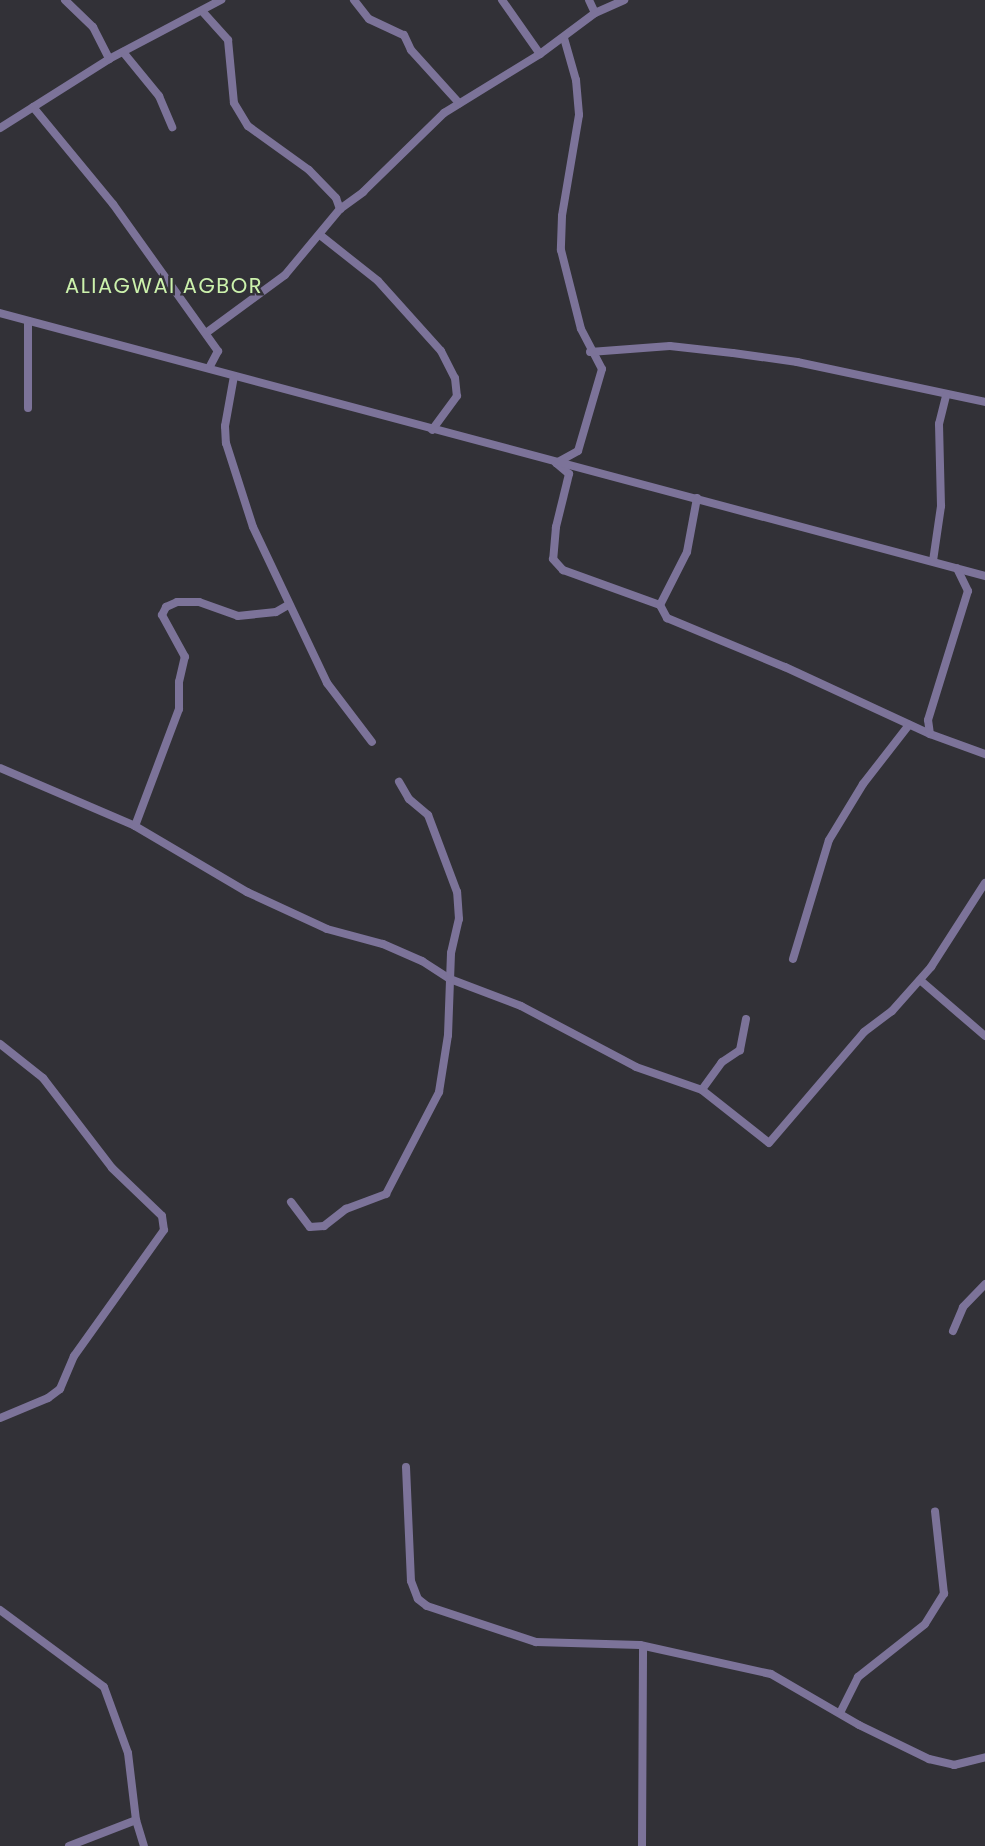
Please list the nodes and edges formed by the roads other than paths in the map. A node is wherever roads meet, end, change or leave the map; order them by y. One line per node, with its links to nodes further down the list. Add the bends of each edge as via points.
1 (65, 0): 12 (street, via 93,27)
2 (354, 0): 13 (street, via 369,19 404,35 411,50)
3 (502, 0): 11 (street)
4 (589, 0): 8 (street)
5 (624, 0): 8 (street)
6 (219, 1): 7 (street)
7 (202, 11): 10 (street); 17 (street, via 228,40 234,103 248,126 309,170 336,198)
8 (596, 13): 9 (street)
9 (564, 38): 11 (street); 22 (street, via 576,80 579,115 559,234 577,315)
10 (123, 52): 12 (street); 16 (street, via 159,96)
11 (540, 54): 13 (street)
12 (109, 59): 14 (street)
13 (459, 103): 17 (street)
14 (33, 107): 15 (street); 21 (street, via 113,204)
15 (0, 128)
16 (172, 128)
17 (340, 209): 18 (street)
18 (320, 235): 21 (street, via 285,275); 28 (street, via 378,281 441,351 455,378 457,396)
19 (0, 314): 20 (street)
20 (28, 321): 23 (street); 27 (street)
21 (206, 333): 23 (street, via 218,351)
22 (590, 352): 25 (street, via 670,346 797,362); 29 (street, via 602,369 578,451)
23 (209, 368): 24 (street)
24 (234, 376): 28 (street); 34 (street, via 225,426 226,443 253,527)
25 (946, 395): 26 (street); 31 (street, via 939,424 941,506)
26 (985, 402)
27 (28, 408)
28 (432, 430): 29 (street)
29 (556, 463): 30 (street); 35 (street, via 569,474 552,550 558,565)
30 (697, 498): 31 (street); 35 (street, via 687,552)
31 (933, 561): 32 (street)
32 (957, 568): 33 (street); 36 (street, via 968,591)
33 (985, 576)
34 (288, 605): 39 (street, via 327,683); 43 (street, via 276,612 238,616 199,602 166,606 162,615 185,657 178,682 179,709)
35 (660, 605): 37 (street, via 667,618)
36 (928, 720): 37 (street); 38 (street)
37 (913, 726): 38 (street); 45 (street, via 863,784 829,840)
38 (930, 734): 40 (street)
39 (372, 742)
40 (985, 754)
41 (0, 768): 43 (street)
42 (399, 782): 46 (street, via 409,799 428,815 457,892 459,919)
43 (135, 826): 46 (street, via 248,892 327,929 412,956)
44 (985, 883): 47 (street)
45 (793, 959)
46 (450, 979): 51 (street, via 521,1006 636,1067); 52 (street, via 440,1092 390,1189 346,1209 324,1226 310,1227)
47 (920, 980): 49 (street); 51 (street, via 892,1011 864,1032 769,1143)
48 (746, 1019): 51 (street, via 740,1050 722,1062)
49 (985, 1036)
50 (0, 1044): 55 (street, via 44,1078 111,1168 162,1216 164,1230 74,1356 60,1389)
51 (702, 1090)
52 (291, 1202)
53 (985, 1284): 54 (street, via 963,1307)
54 (953, 1331)
55 (0, 1418)
56 (405, 1467): 59 (street, via 411,1581 418,1599 427,1606 551,1645)
57 (936, 1511): 60 (street, via 944,1594 925,1624 858,1677)
58 (0, 1610): 62 (street, via 104,1687 128,1753)
59 (643, 1646): 60 (street, via 771,1674); 65 (street)
60 (840, 1713): 61 (street, via 929,1759 954,1765)
61 (985, 1757)
62 (136, 1820): 63 (street); 64 (street)
63 (69, 1846)
64 (144, 1846)
65 (642, 1846)

